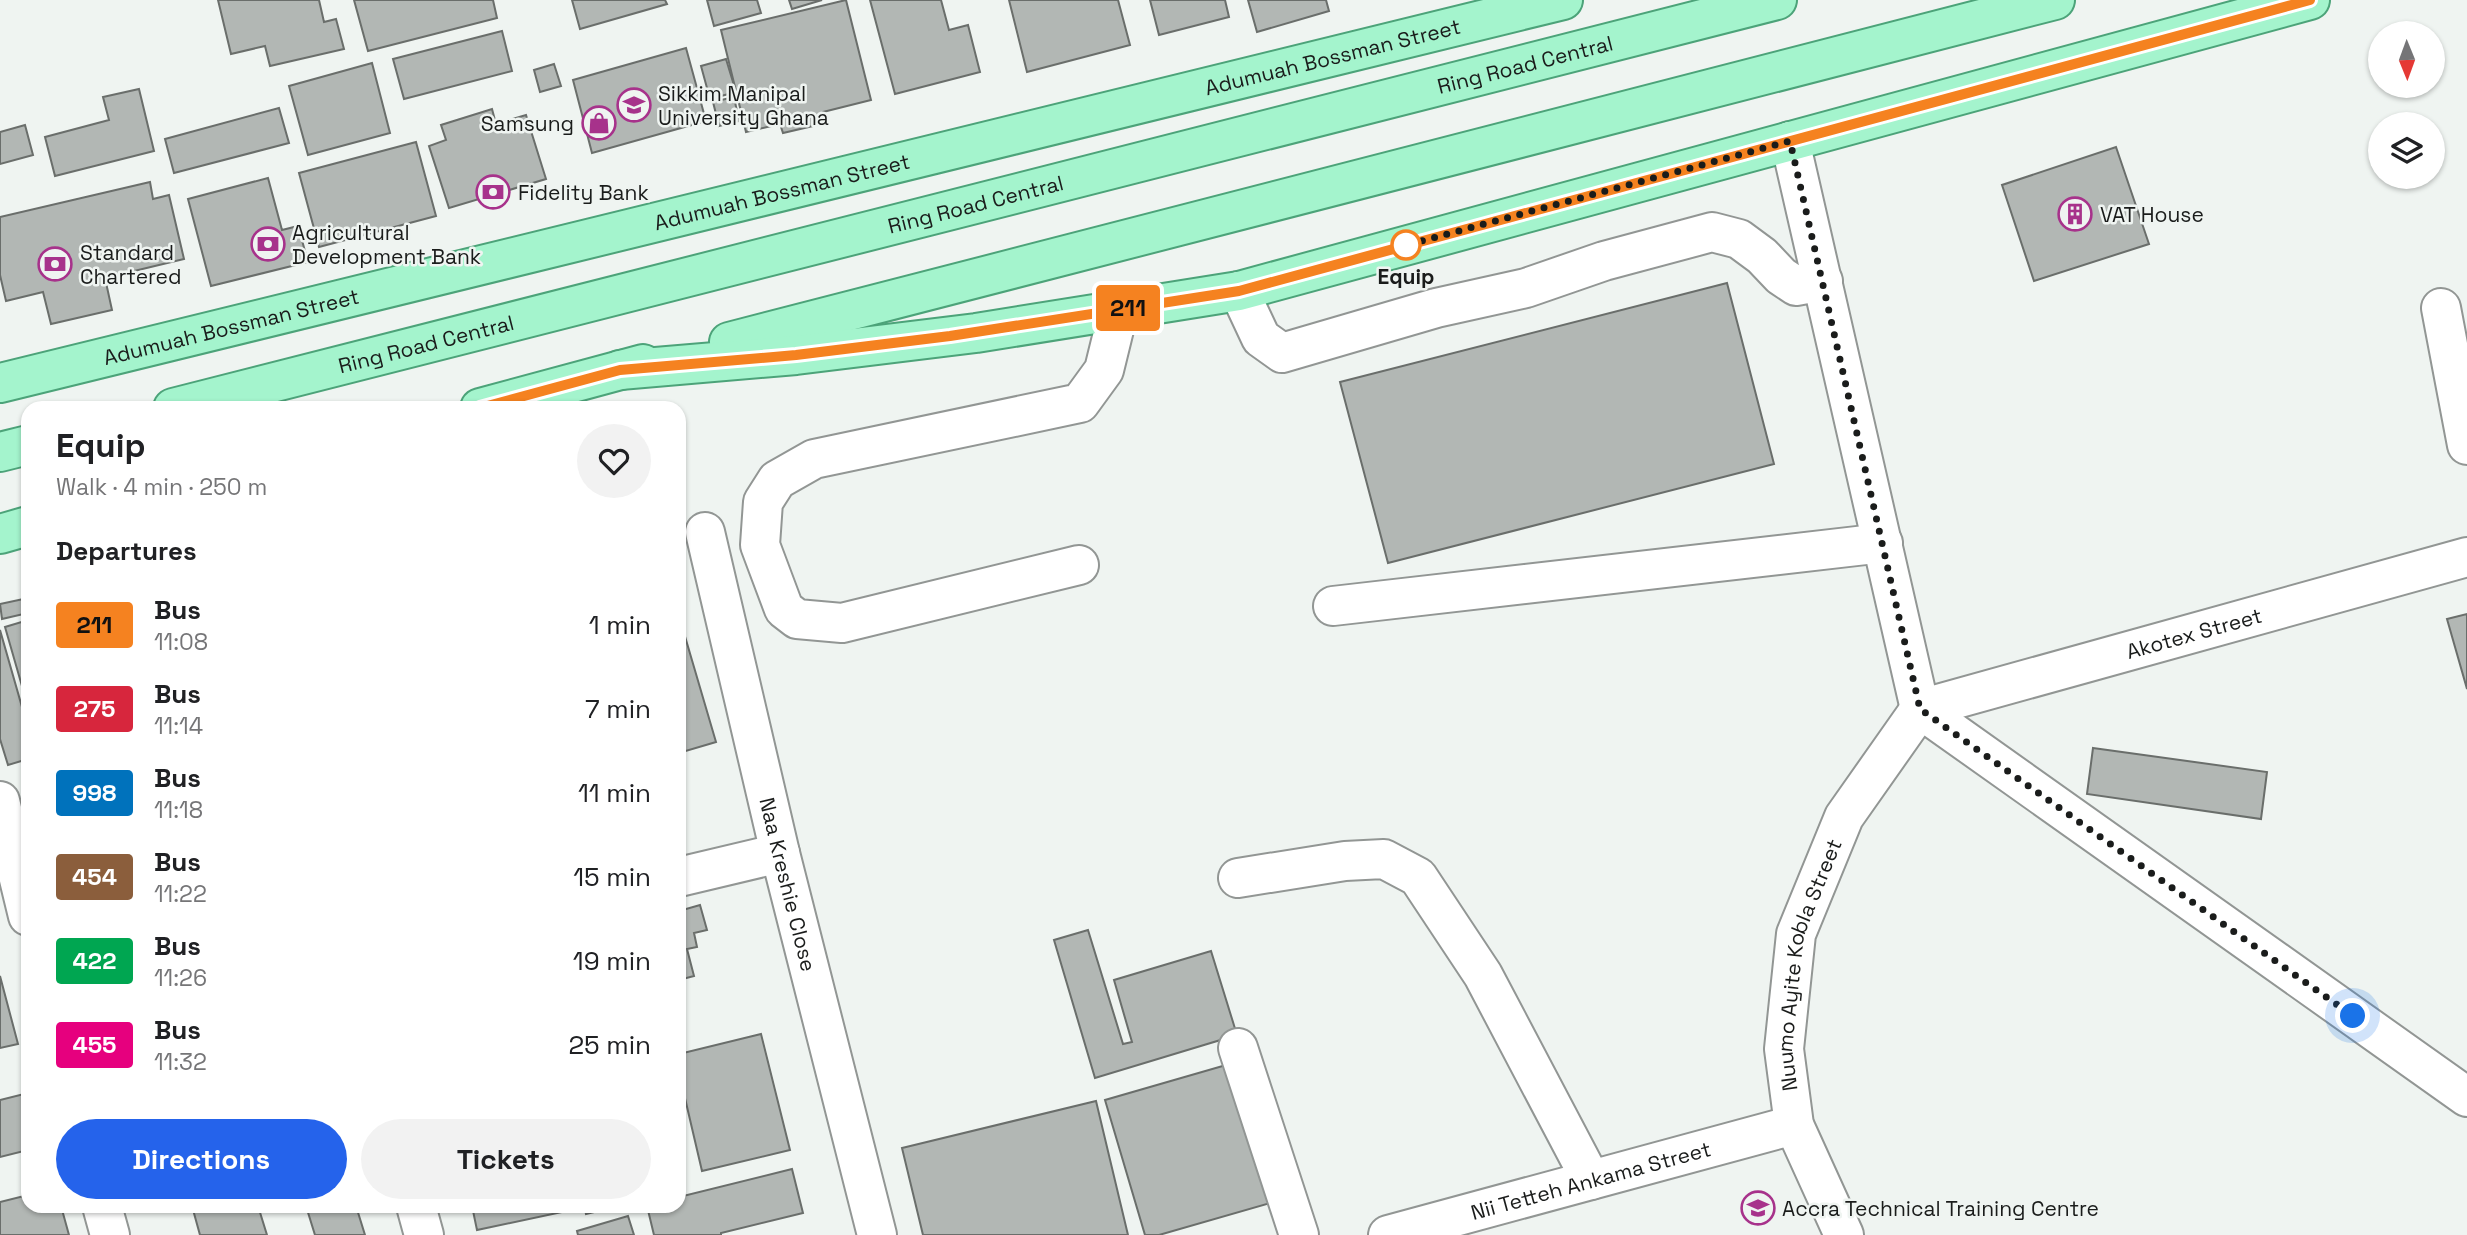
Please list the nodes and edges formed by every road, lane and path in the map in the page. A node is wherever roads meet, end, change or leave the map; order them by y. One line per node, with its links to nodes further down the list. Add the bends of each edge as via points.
1 (1563, 0): 11 (main road, Adumuah Bossman Street)
2 (1777, 0): 12 (main road, Ring Road Central)
3 (2055, 0): 10 (main road)
4 (2310, 0): 5 (main road)
5 (1790, 141): 6 (street); 7 (main road)
6 (1823, 281): 7 (street, via 1796,286 1739,239 1712,232 1526,288 1436,308 1282,353 1261,338); 20 (street)
7 (1239, 291): 9 (main road)
8 (2441, 308): 14 (street)
9 (1119, 309): 10 (main road, via 796,355); 22 (street, via 1104,370 1080,403 814,459 777,480 763,502 760,545 784,608 797,619 842,624)
10 (620, 370): 13 (main road)
11 (0, 383)
12 (201, 401)
13 (506, 401)
14 (2467, 445)
15 (21, 447): 16 (main road)
16 (0, 452)
17 (21, 528): 19 (main road)
18 (705, 532): 26 (street, Naa Kreshie Close)
19 (0, 534)
20 (1883, 543): 23 (street); 24 (street)
21 (2467, 557): 24 (street, Akotex Street)
22 (1079, 565)
23 (1333, 606)
24 (1920, 709): 33 (street); 34 (street, Nuumo Ayite Kobla Street, via 1844,817 1796,934 1784,1049)
25 (0, 801): 29 (street)
26 (780, 853): 27 (street); 40 (street, Naa Kreshie Close)
27 (686, 875)
28 (1238, 878): 35 (street, via 1384,859 1419,877 1483,975)
29 (21, 887)
30 (21, 918): 31 (street)
31 (0, 924)
32 (1238, 1048): 41 (street)
33 (2467, 1097)
34 (1794, 1125): 35 (street, Nii Tetteh Ankama Street); 43 (street, Nuumo Ayite Kobla Street)
35 (1591, 1180): 42 (street, Nii Tetteh Ankama Street)
36 (104, 1213): 38 (street)
37 (418, 1213): 39 (street)
38 (110, 1235)
39 (424, 1235)
40 (877, 1235)
41 (1299, 1235)
42 (1388, 1235)
43 (1844, 1235)

